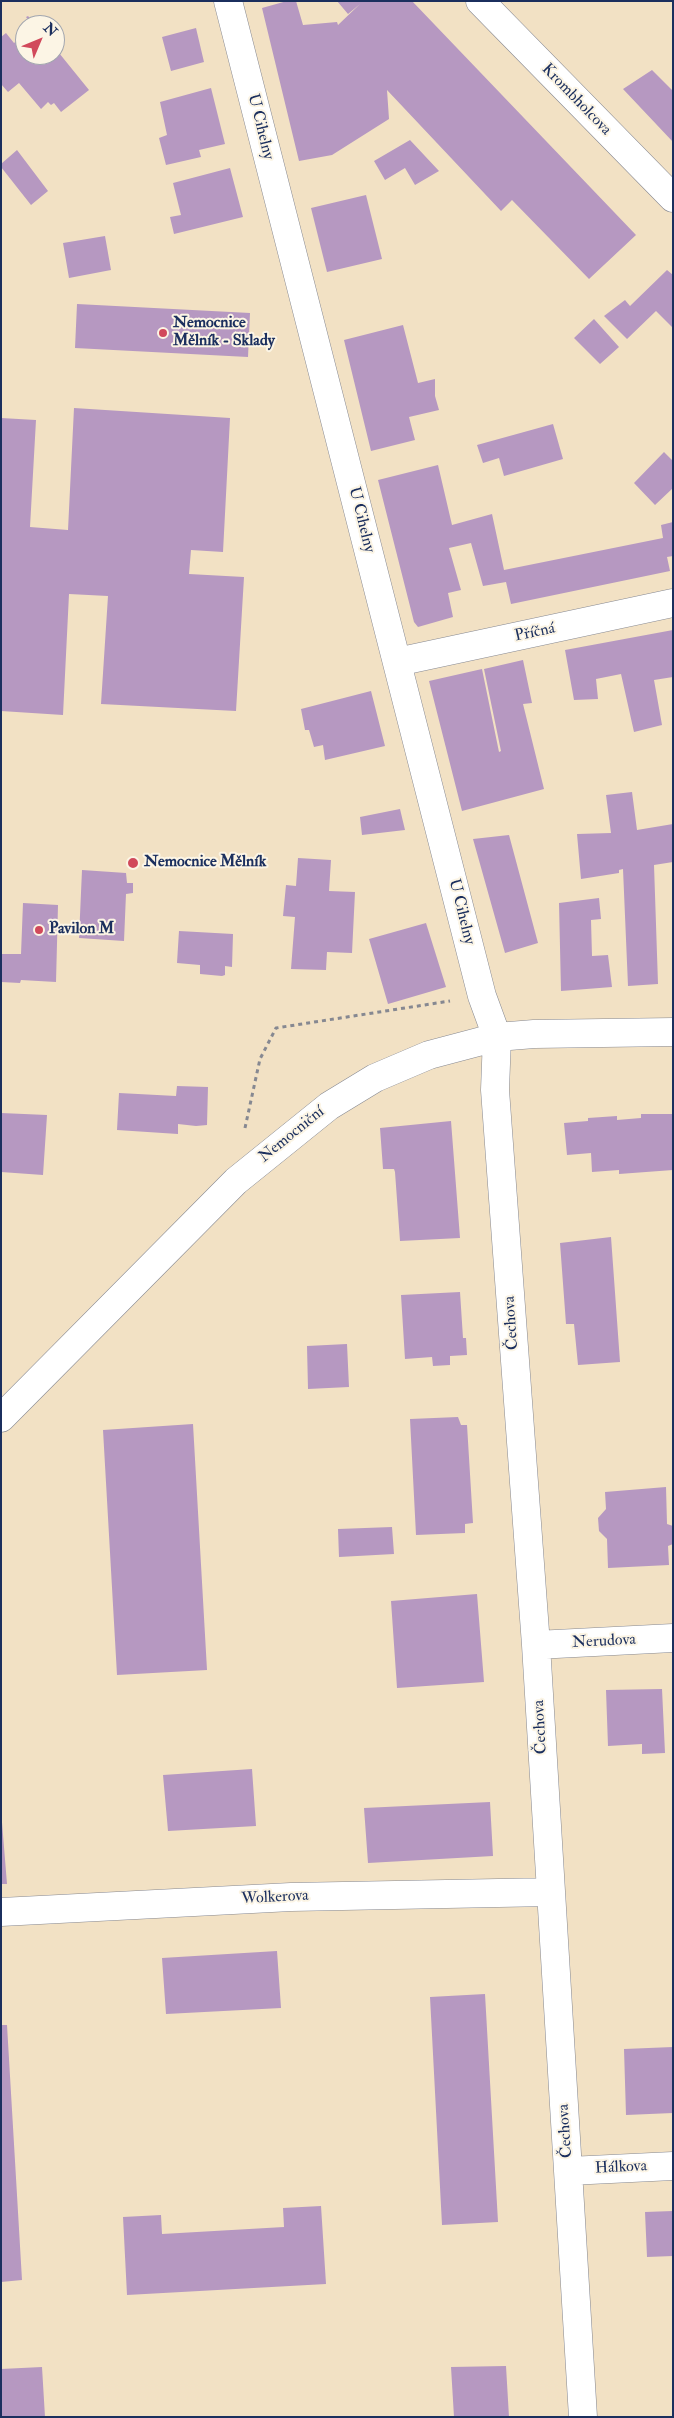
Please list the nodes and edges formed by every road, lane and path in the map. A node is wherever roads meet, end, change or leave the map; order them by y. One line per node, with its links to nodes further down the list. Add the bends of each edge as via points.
1 (228, 1): 5 (street, U Cihelny)
2 (480, 1): 3 (street, Krombholcova)
3 (673, 198)
4 (673, 603): 5 (street, Příčná)
5 (397, 662): 6 (street, U Cihelny)
6 (482, 996): 8 (street, U Cihelny); 9 (path, via 276,1028)
7 (673, 1032): 8 (street, Nemocniční)
8 (497, 1037): 10 (street, Nemocniční, via 429,1055 375,1078 329,1106 236,1181); 12 (street, Čechova, via 495,1090)
9 (260, 1059)
10 (1, 1418)
11 (673, 1638): 12 (street, Nerudova)
12 (536, 1645): 13 (street, Čechova)
13 (550, 1892): 14 (street, Wolkerova, via 291,1897); 16 (street, Čechova)
14 (1, 1912)
15 (673, 2166): 16 (street, Hálkova)
16 (569, 2171): 17 (street, Čechova)
17 (583, 2417)

